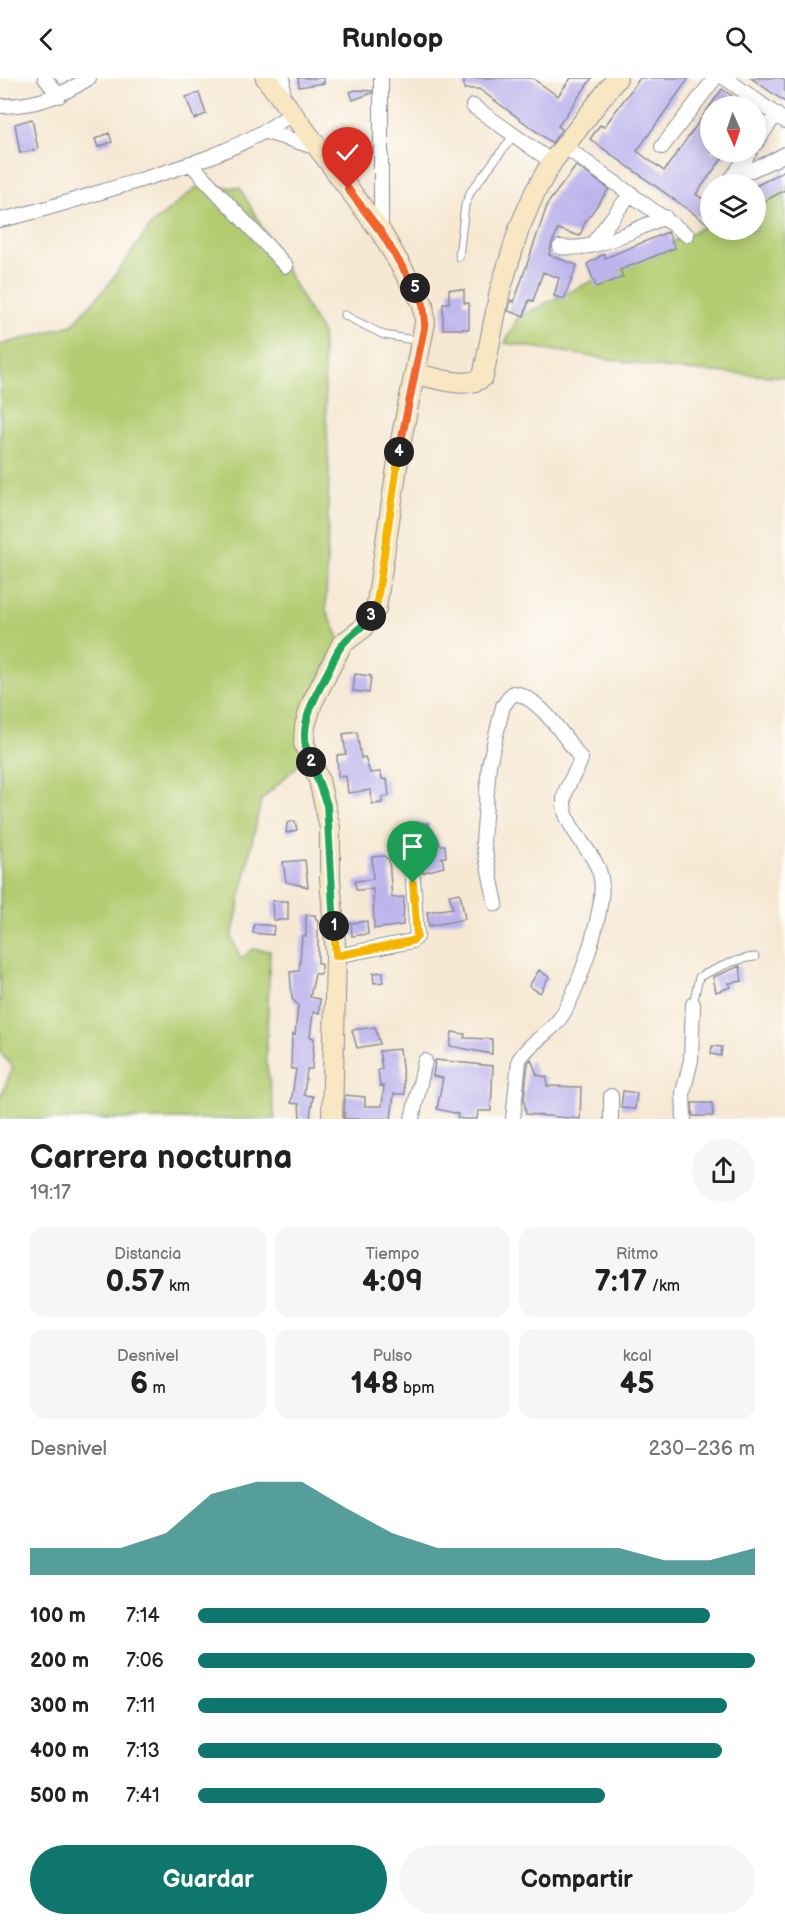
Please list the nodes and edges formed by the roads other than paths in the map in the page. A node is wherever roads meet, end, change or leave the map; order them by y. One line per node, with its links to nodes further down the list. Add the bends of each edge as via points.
1 (45, 78): 9 (street)
2 (89, 78): 9 (street)
3 (266, 78): 12 (street)
4 (283, 78): 12 (street)
5 (381, 78): 29 (street)
6 (617, 78): 17 (street)
7 (715, 78): 19 (street)
8 (725, 78): 13 (street)
9 (60, 96): 10 (street, via 38,103)
10 (0, 106)
11 (473, 106): 16 (street)
12 (286, 108): 14 (street); 18 (street)
13 (780, 118): 15 (street)
14 (266, 132): 18 (street); 22 (street)
15 (766, 133)
16 (514, 135): 21 (street); 33 (lane, via 471,190 465,205)
17 (564, 146): 21 (street); 24 (street)
18 (315, 147): 29 (street)
19 (662, 147)
20 (785, 154): 23 (street)
21 (552, 162): 37 (street, via 519,229 500,291 483,377 465,383)
22 (189, 163): 26 (street); 34 (street)
23 (747, 174)
24 (631, 193): 27 (street); 32 (street)
25 (0, 212): 26 (street)
26 (21, 216): 28 (street)
27 (664, 217): 30 (street); 32 (street)
28 (0, 220)
29 (381, 232): 36 (street, via 423,304)
30 (687, 235)
31 (560, 247): 32 (street)
32 (591, 247)
33 (459, 256)
34 (286, 266)
35 (344, 315): 36 (lane, via 384,334)
36 (423, 342): 37 (street)
37 (415, 374): 40 (street, via 401,440 376,609 362,629 342,644 312,703 305,726 304,743 327,805)
38 (410, 838): 40 (street, via 417,937)
39 (496, 904): 47 (street, via 483,842 489,765 503,706 513,693 524,694 581,759 564,802 569,819 601,876 602,900 591,945 561,1017 519,1060)
40 (336, 956): 45 (street)
41 (755, 957): 42 (lane, via 733,959 699,977)
42 (693, 1004): 49 (street, via 691,1060 683,1093)
43 (425, 1061): 46 (street)
44 (611, 1096): 48 (street)
45 (332, 1119)
46 (412, 1119)
47 (513, 1119)
48 (611, 1119)
49 (684, 1119)

